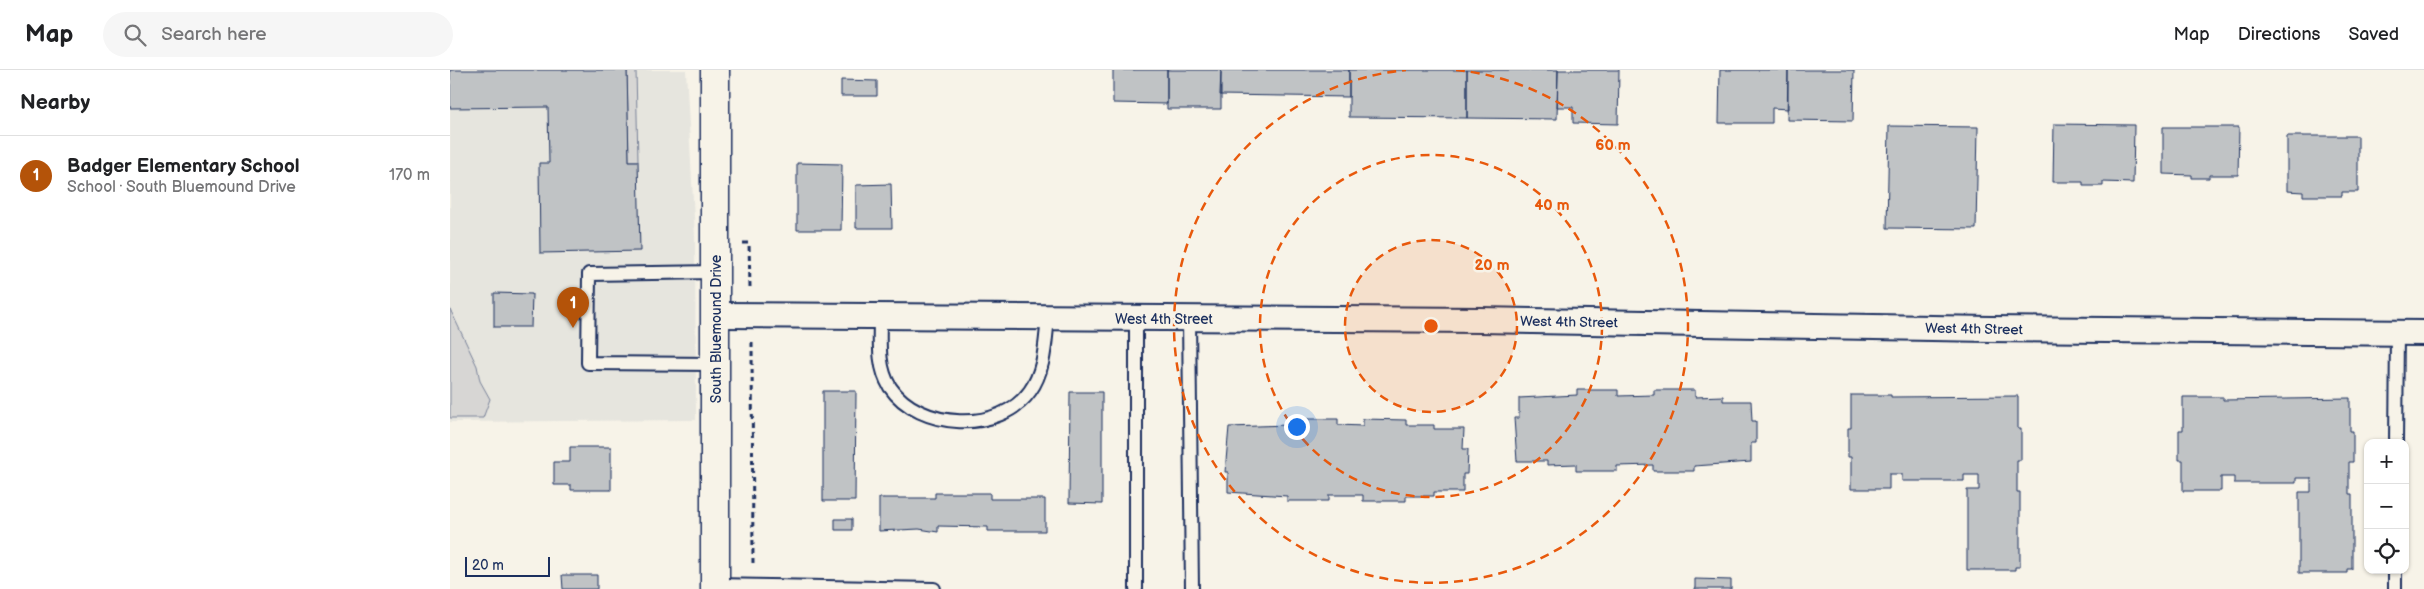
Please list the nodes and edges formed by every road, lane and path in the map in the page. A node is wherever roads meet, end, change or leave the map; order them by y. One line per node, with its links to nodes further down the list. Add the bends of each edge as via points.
1 (715, 70): 3 (main road, South Bluemound Drive)
2 (740, 243): 4 (path, via 749,243)
3 (716, 272): 5 (main road, South Bluemound Drive); 13 (lane, via 589,274 588,363)
4 (750, 284)
5 (715, 315): 6 (street, West 4th Street); 13 (main road, South Bluemound Drive)
6 (880, 316): 7 (street, West 4th Street); 7 (lane, via 882,367 890,386 909,405 926,414 956,421 972,421 1003,413 1029,392 1042,366)
7 (1048, 318): 8 (street, West 4th Street)
8 (1136, 318): 9 (street, West 4th Street); 19 (lane)
9 (1189, 318): 10 (street, West 4th Street); 20 (lane)
10 (2397, 333): 11 (street, West 4th Street); 14 (lane)
11 (2424, 334)
12 (752, 340): 16 (path)
13 (715, 364): 17 (main road, South Bluemound Drive)
14 (2396, 439)
15 (2395, 574): 21 (lane)
16 (752, 586): 17 (lane); 18 (lane)
17 (715, 587)
18 (934, 589)
19 (1136, 589)
20 (1192, 589)
21 (2395, 589)

